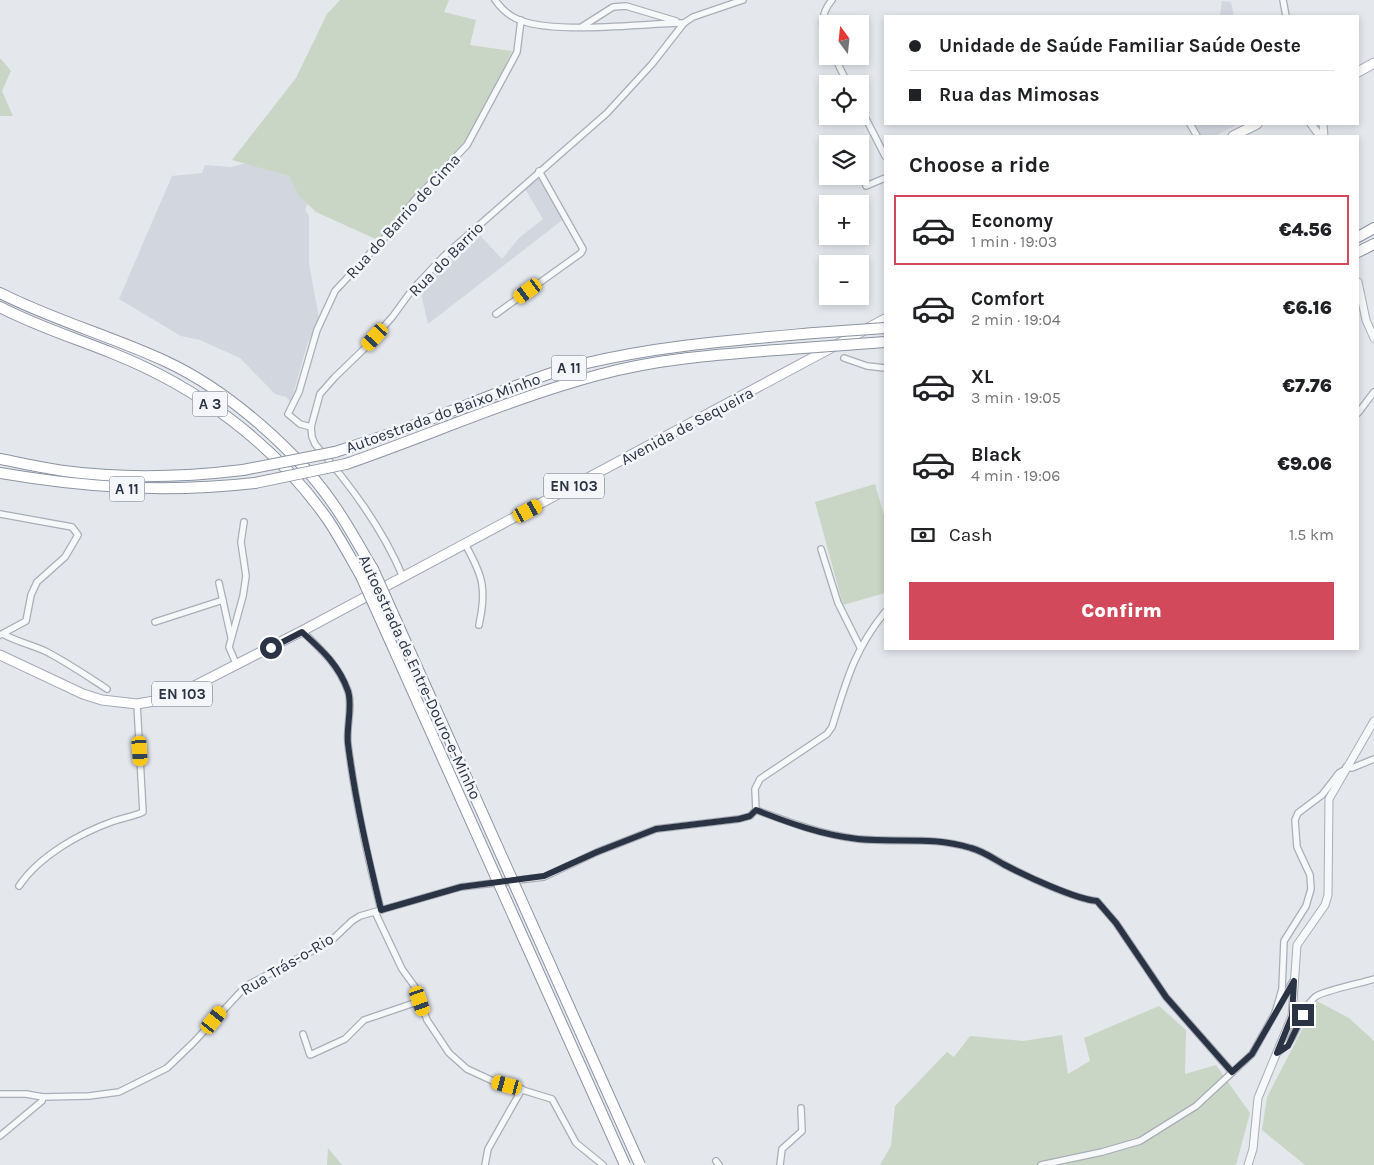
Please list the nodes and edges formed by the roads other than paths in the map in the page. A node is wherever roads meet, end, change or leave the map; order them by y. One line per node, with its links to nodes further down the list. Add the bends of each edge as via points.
1 (496, 0): 9 (street, via 504,10)
2 (610, 0): 6 (street)
3 (743, 0): 10 (street, via 694,16)
4 (832, 0): 7 (street)
5 (1283, 0): 8 (street)
6 (613, 7): 10 (street, via 626,6); 11 (street)
7 (824, 15)
8 (1286, 15)
9 (520, 20): 11 (street, via 538,25); 38 (street, Rua do Barrio de Cima, via 517,52 467,145 335,291 317,330 299,392 288,414 300,424)
10 (684, 23): 11 (street); 18 (street, Rua do Barrio, via 607,113)
11 (582, 27)
12 (1374, 63): 13 (main road)
13 (1359, 71)
14 (869, 125): 17 (street)
15 (1255, 125): 16 (main road)
16 (1235, 135)
17 (884, 154)
18 (539, 171): 29 (street, via 583,249); 38 (street, Rua do Barrio, via 444,256 366,347 334,377 320,394)
19 (884, 178): 20 (street)
20 (866, 186)
21 (1374, 228): 22 (highway)
22 (1359, 236)
23 (1374, 244): 24 (highway)
24 (1359, 252)
25 (0, 293): 80 (highway, Autoestrada de Entre-Douro-e-Minho / A 3, bridge, via 167,362 209,386 287,449 338,510 373,569)
26 (1359, 295): 28 (street)
27 (0, 308): 79 (highway, Autoestrada de Entre-Douro-e-Minho / A 3, bridge, via 158,374 199,397 238,424 270,452 302,486 328,521 361,576)
28 (1360, 308): 32 (street)
29 (496, 314)
30 (884, 320): 43 (main road, Avenida de Sequeira / EN 103)
31 (884, 328): 39 (highway, Autoestrada do Baixo Minho / A 11, bridge, via 694,343 636,352 576,366 504,390 396,433 335,452 243,470 137,476 65,471)
32 (1374, 338)
33 (884, 342): 40 (highway, Autoestrada do Baixo Minho / A 11, bridge, via 694,357 598,375 524,398 346,464 255,483 139,490 64,484)
34 (844, 358): 35 (street)
35 (884, 368)
36 (1374, 392): 37 (street)
37 (1359, 412)
38 (311, 427): 45 (street, via 315,444 360,499 380,530)
39 (0, 459)
40 (0, 473)
41 (0, 514): 52 (street, via 72,527 78,535 65,558 37,582 26,621)
42 (244, 522): 53 (street, via 240,542 246,576 240,614)
43 (465, 544): 45 (main road, Avenida de Sequeira / EN 103); 50 (street, via 476,565 484,593)
44 (821, 549): 54 (street, via 838,603)
45 (403, 577): 51 (main road, Avenida de Sequeira / EN 103)
46 (219, 583): 47 (street)
47 (223, 600): 49 (street); 53 (street)
48 (884, 613): 54 (street)
49 (155, 622)
50 (479, 625)
51 (302, 632): 56 (main road, Avenida de Sequeira / EN 103); 64 (street, via 329,656 350,697 346,729)
52 (2, 634): 57 (street, via 83,671)
53 (231, 637): 56 (street, via 229,647)
54 (860, 647): 62 (street, via 848,673 832,727 760,779 754,789)
55 (0, 655): 58 (main road, Avenida de Sequeira / EN 103, via 83,694)
56 (237, 666): 58 (main road, Avenida de Sequeira / EN 103, via 171,698)
57 (106, 689)
58 (137, 704): 63 (street, via 143,812 114,821 77,839 26,874)
59 (1374, 721): 61 (street)
60 (1374, 759): 61 (street)
61 (1345, 769): 66 (street, via 1329,799 1328,895 1325,905 1297,946); 68 (street, via 1322,795 1298,813 1295,820 1297,847 1310,875 1311,889 1306,906 1284,941 1282,989)
62 (756, 810): 64 (street, Rua Trás-o-Rio, via 739,819 656,829 544,876 461,887); 71 (street, via 773,818 859,839 943,840 967,846 1035,879 1097,901 1116,923 1166,997)
63 (19, 886)
64 (378, 911): 67 (street, via 402,969 415,987); 74 (street, Rua Trás-o-Rio, via 352,921 331,941 246,986 167,1068 119,1092)
65 (1374, 979): 70 (street, via 1315,997 1288,1046)
66 (1294, 981): 68 (street); 70 (street, via 1292,1016)
67 (420, 1001): 69 (street, via 364,1020 345,1039 310,1055); 72 (street, via 426,1020 450,1054 467,1069)
68 (1275, 1013): 71 (street, via 1252,1054)
69 (303, 1034)
70 (1277, 1053): 83 (street, via 1258,1098 1253,1149)
71 (1232, 1072): 82 (street, via 1196,1106 1140,1141)
72 (522, 1089): 77 (street, via 488,1149); 78 (street, via 552,1099 576,1143)
73 (0, 1094): 74 (street, Rua Trás-o-Rio)
74 (43, 1097): 76 (street)
75 (801, 1108): 81 (street, via 802,1131 782,1149)
76 (0, 1136)
77 (485, 1165)
78 (604, 1165)
79 (625, 1165)
80 (640, 1165)
81 (780, 1165)
82 (1041, 1165)
83 (1248, 1165)

